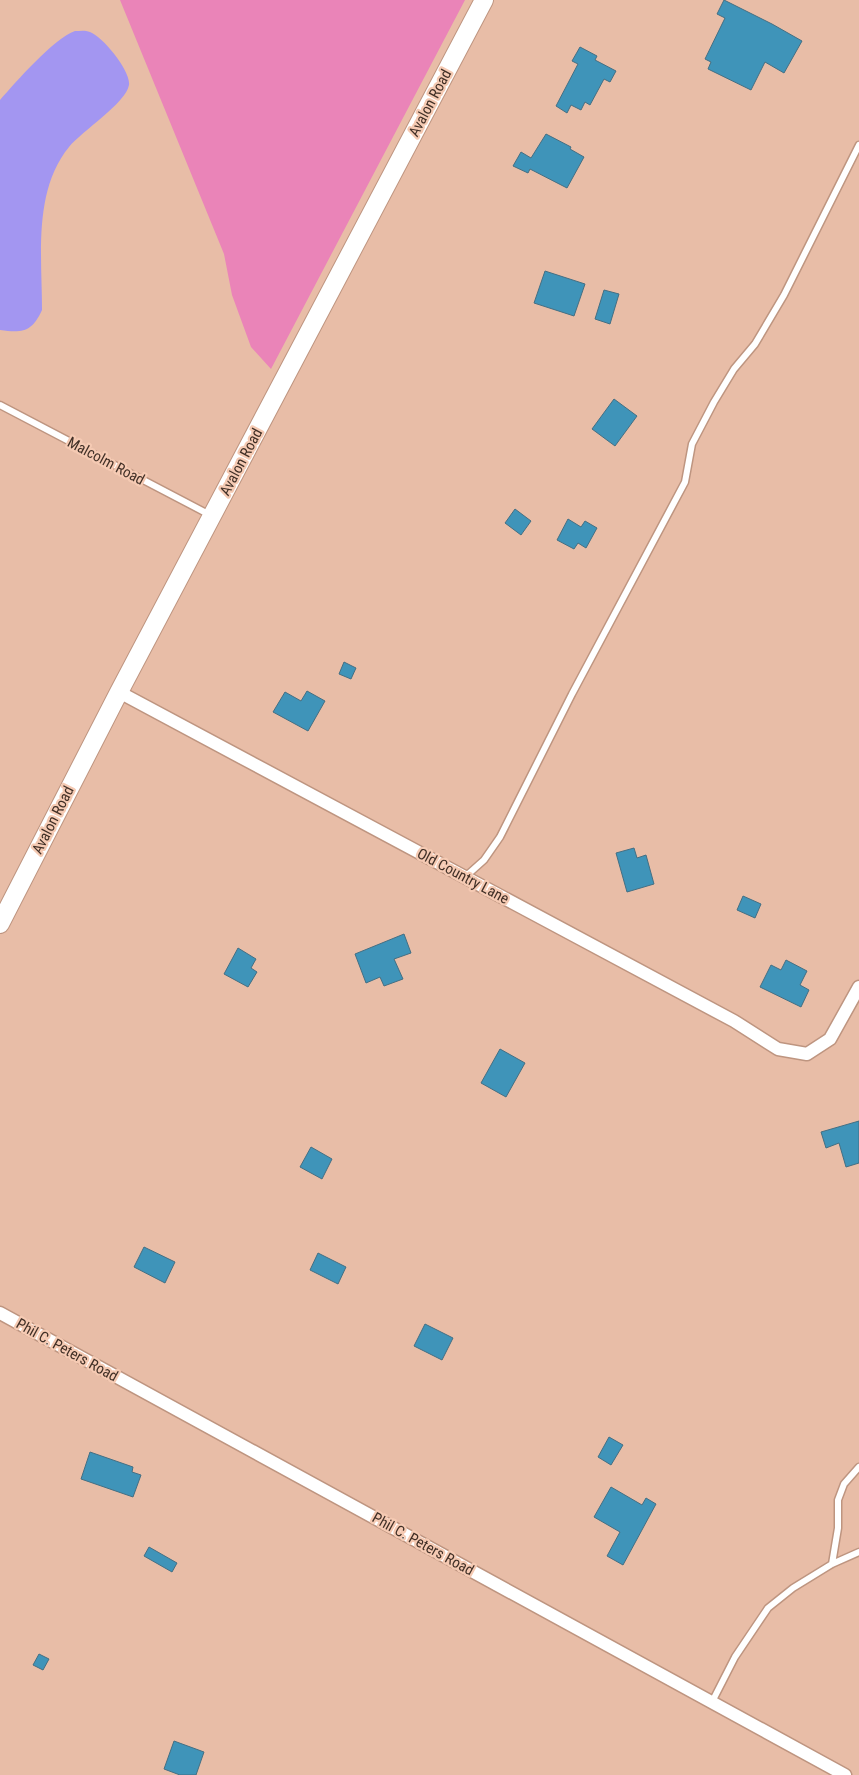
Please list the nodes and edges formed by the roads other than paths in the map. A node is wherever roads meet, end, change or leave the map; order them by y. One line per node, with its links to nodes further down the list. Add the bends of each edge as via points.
1 (484, 0): 4 (main road, Avalon Road)
2 (859, 144): 6 (lane, via 784,295 705,418 692,444 685,482 500,837 484,860)
3 (0, 405): 4 (lane, Malcolm Road)
4 (212, 516): 5 (main road, Avalon Road)
5 (119, 692): 6 (street, Old Country Lane); 7 (main road, Avalon Road)
6 (464, 877): 8 (street, Old Country Lane, via 734,1021 778,1049 807,1054 830,1039)
7 (0, 924)
8 (859, 987)
9 (0, 1313): 13 (street, Phil C. Peters Road)
10 (859, 1467): 12 (lane, via 844,1484 838,1500 838,1528)
11 (859, 1552): 12 (lane)
12 (832, 1564): 13 (lane, via 768,1608 735,1657)
13 (712, 1702): 14 (street, Phil C. Peters Road)
14 (845, 1775)

